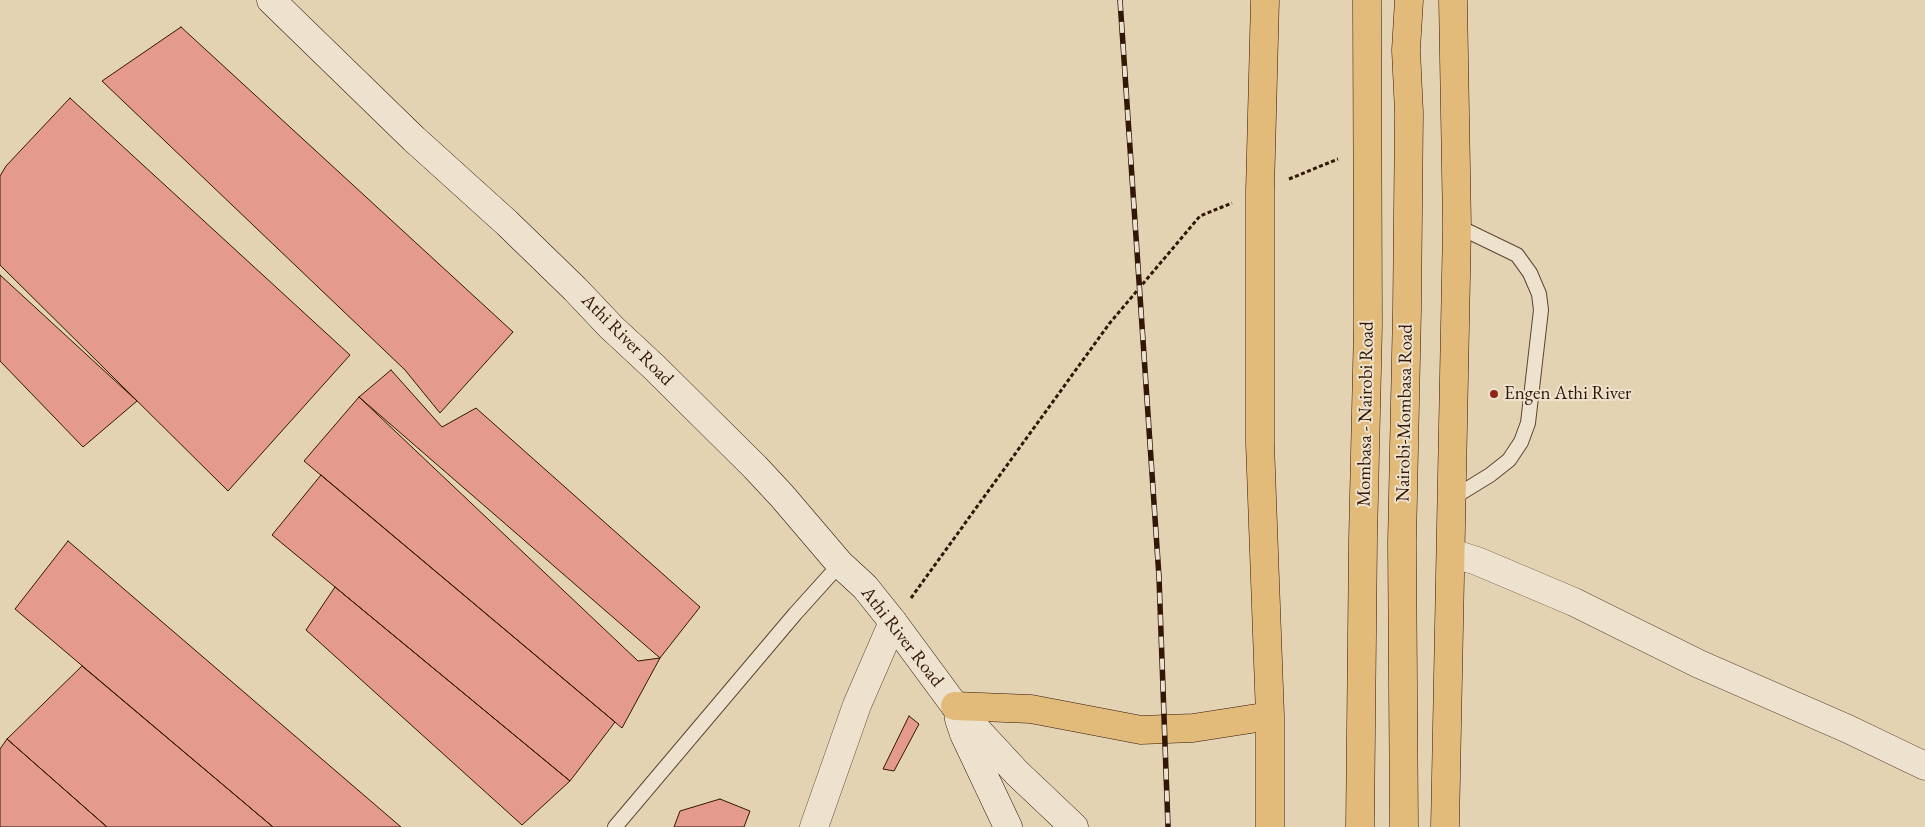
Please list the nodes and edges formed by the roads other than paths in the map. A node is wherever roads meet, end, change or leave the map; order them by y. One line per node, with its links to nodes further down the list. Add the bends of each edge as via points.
1 (271, 0): 9 (main road, Athi River Road, via 654,367 777,490)
2 (1264, 0): 12 (highway, via 1260,443)
3 (1367, 0): 19 (highway, Mombasa - Nairobi Road, via 1368,326)
4 (1409, 0): 20 (highway, Nairobi-Mombasa Road, via 1406,50 1408,310 1402,542)
5 (1453, 0): 6 (highway)
6 (1457, 226): 7 (highway); 7 (lane, via 1517,255 1530,273 1539,294 1541,310 1528,423 1521,442 1509,460)
7 (1451, 499): 8 (highway)
8 (1452, 553): 13 (main road, via 1574,602 1699,664); 21 (highway)
9 (840, 564): 10 (main road, Athi River Road, via 865,587); 14 (lane)
10 (894, 622): 11 (main road, Athi River Road); 15 (main road, via 857,705)
11 (955, 706): 12 (highway, via 1030,709 1142,730 1193,728); 16 (main road, Athi River Road, via 964,734); 17 (main road, Athi River Road, via 1017,773)
12 (1270, 716): 18 (highway)
13 (1925, 766)
14 (615, 827)
15 (814, 827)
16 (1008, 827)
17 (1074, 827)
18 (1270, 827)
19 (1360, 827)
20 (1404, 827)
21 (1445, 827)

